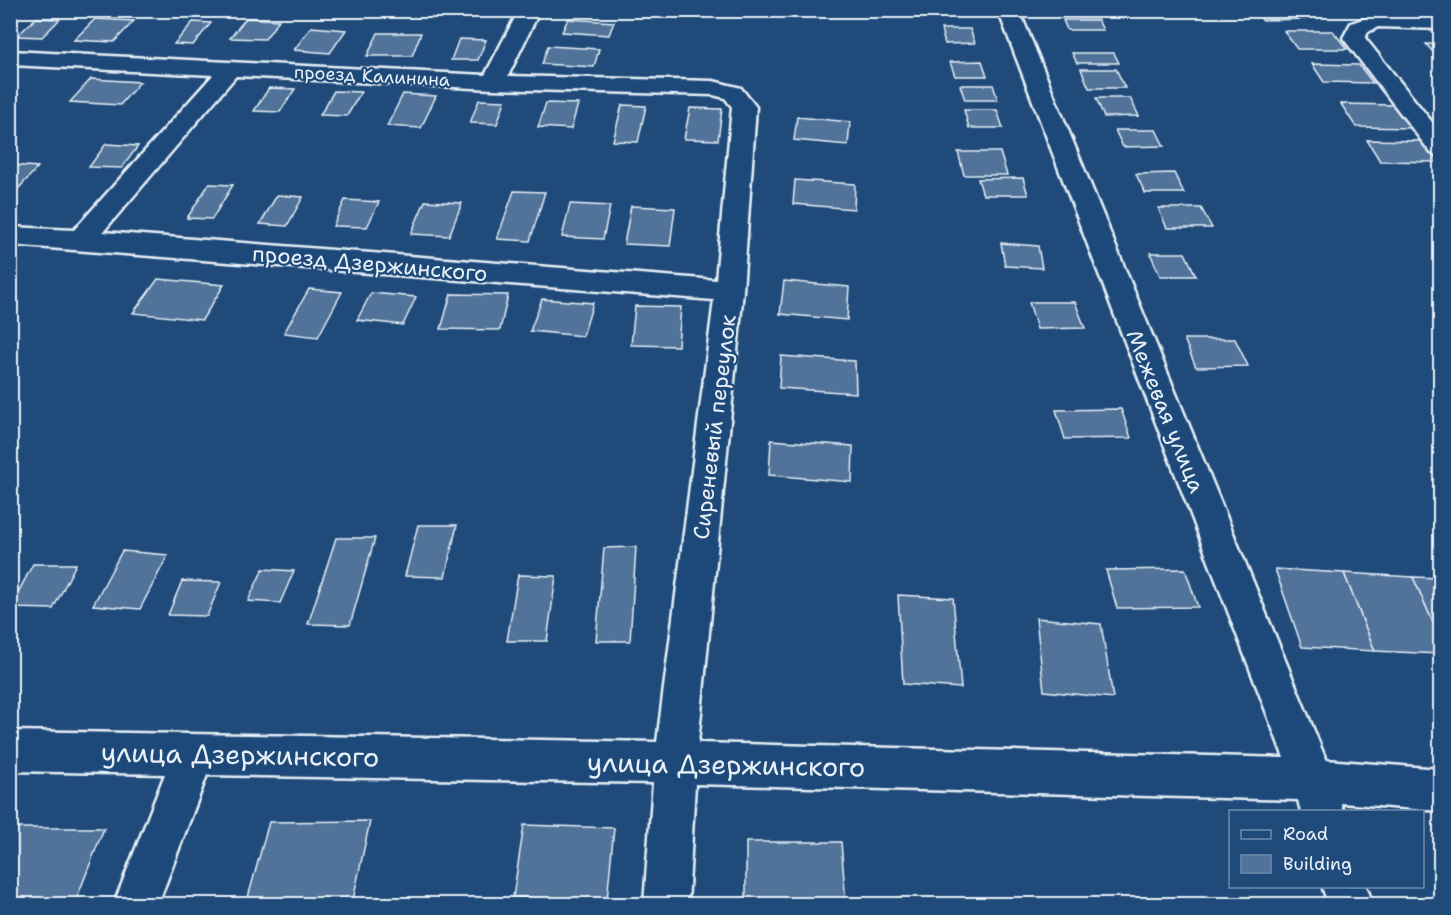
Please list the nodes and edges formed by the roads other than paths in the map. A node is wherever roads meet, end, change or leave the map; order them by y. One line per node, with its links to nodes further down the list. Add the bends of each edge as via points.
1 (530, 10): 6 (street)
2 (1008, 10): 16 (street, Межевая улица)
3 (1440, 23): 8 (street, via 1375,21 1359,28 1354,38)
4 (10, 58): 5 (street, проезд Калинина)
5 (230, 69): 6 (street, проезд Калинина); 10 (street)
6 (493, 82): 7 (street, проезд Калинина, via 713,88)
7 (734, 93): 11 (street, Сиреневый переулок, via 744,107)
8 (1440, 148)
9 (10, 236): 10 (street, проезд Дзержинского)
10 (81, 240): 11 (street, проезд Дзержинского)
11 (729, 291): 14 (street, Сиреневый переулок)
12 (10, 751): 13 (street, улица Дзержинского)
13 (194, 754): 14 (street, улица Дзержинского); 18 (street)
14 (675, 763): 16 (street, улица Дзержинского); 19 (street, Сиреневый переулок)
15 (1440, 790): 16 (street, улица Дзержинского)
16 (1317, 796)
17 (1345, 888): 20 (street)
18 (136, 904)
19 (666, 904)
20 (1350, 904)

